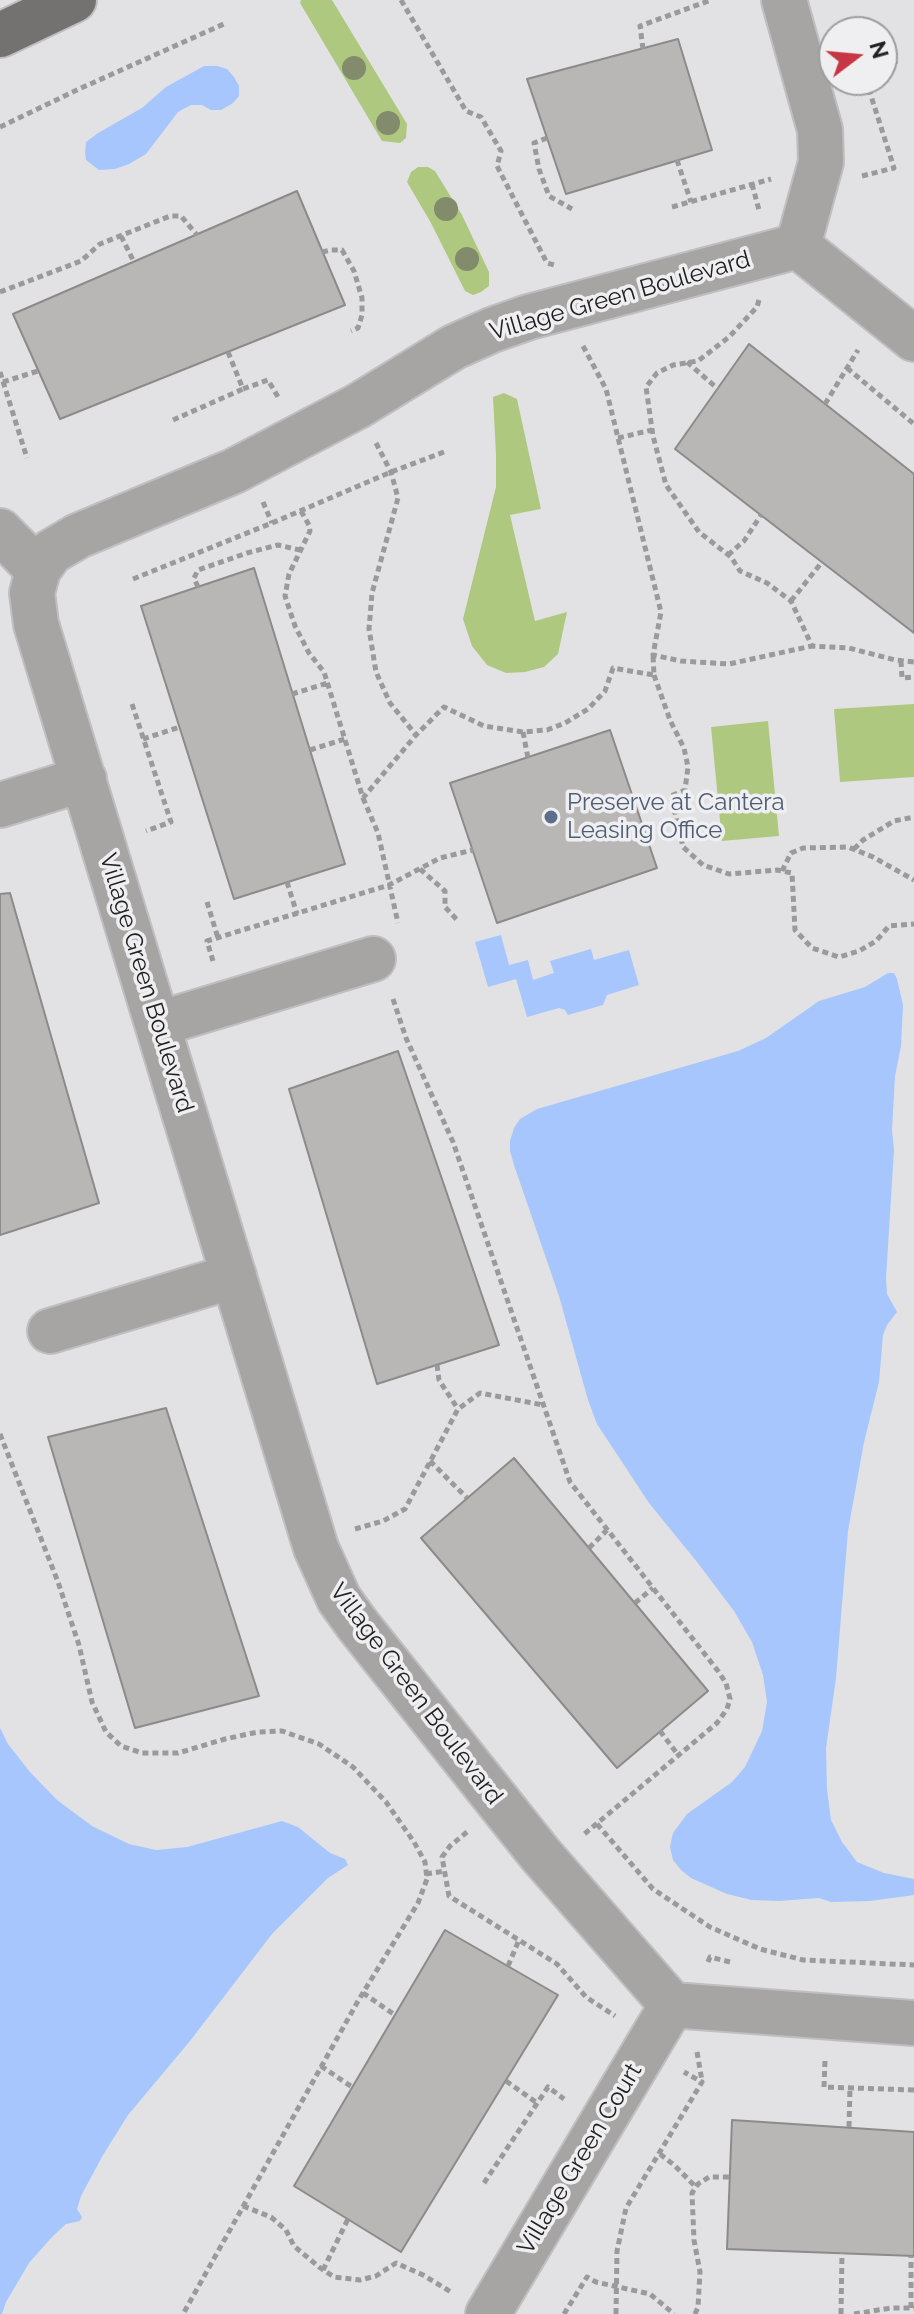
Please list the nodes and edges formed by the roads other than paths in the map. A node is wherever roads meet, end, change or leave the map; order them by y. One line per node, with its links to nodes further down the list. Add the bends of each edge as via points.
1 (74, 0): 3 (main road)
2 (784, 0): 4 (street, via 820,130 821,162)
3 (0, 35)
4 (798, 246): 5 (street); 7 (street, Village Green Boulevard, via 492,330 234,471 78,536 51,552)
5 (914, 339)
6 (0, 531): 7 (street)
7 (38, 570): 8 (street, Village Green Boulevard, via 32,593 36,624)
8 (84, 779): 9 (street); 11 (street, Village Green Boulevard)
9 (0, 805)
10 (382, 974): 11 (street)
11 (158, 1024): 12 (street, Village Green Boulevard)
12 (234, 1276): 13 (street); 14 (street, Village Green Boulevard, via 316,1548 339,1599 540,1854)
13 (50, 1331)
14 (684, 2022): 15 (street, via 827,2016); 16 (street, Village Green Court)
15 (914, 2023)
16 (471, 2304)

